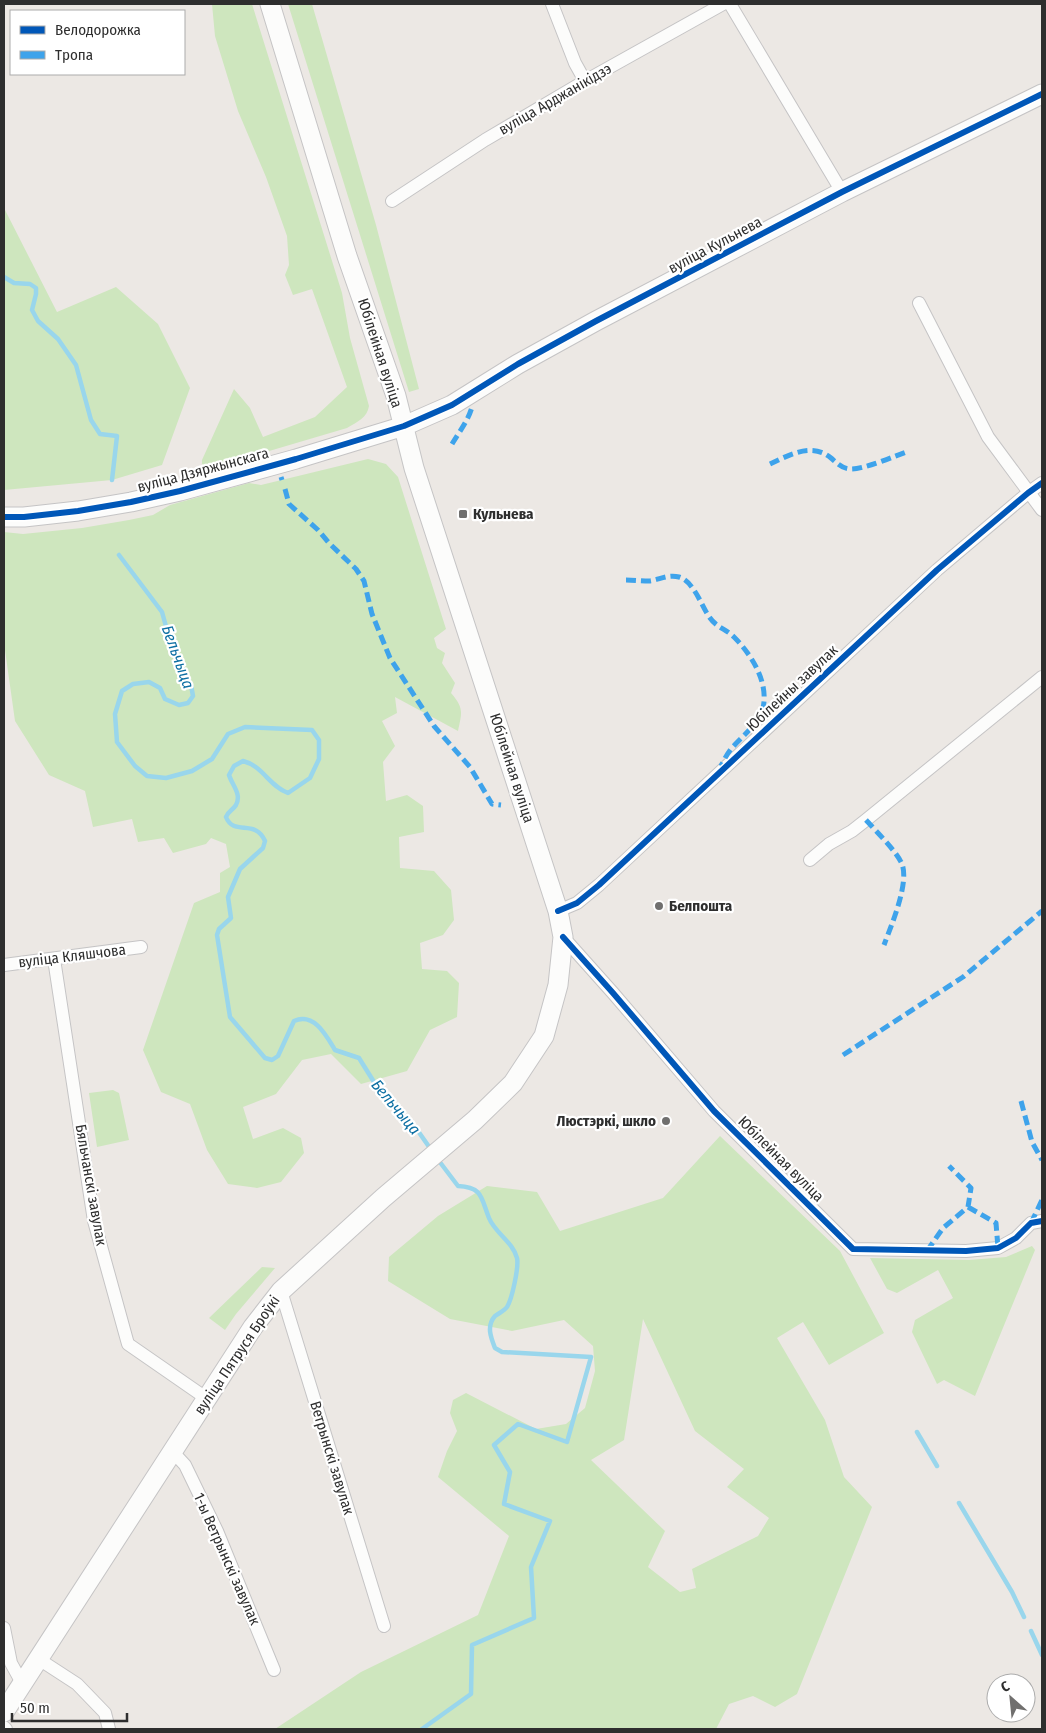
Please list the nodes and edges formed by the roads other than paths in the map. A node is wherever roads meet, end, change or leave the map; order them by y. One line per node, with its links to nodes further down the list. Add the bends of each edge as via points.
1 (270, 4): 10 (main road, Юбілейная вуліца, via 347,256)
2 (552, 4): 5 (street)
3 (722, 4): 5 (street, вуліца Арджанікідзэ)
4 (730, 4): 7 (street)
5 (585, 81): 8 (street, вуліца Арджанікідзэ)
6 (1042, 94): 7 (main road, вуліца Кульнева)
7 (842, 192): 10 (main road, вуліца Кульнева, via 596,321 452,404)
8 (392, 200)
9 (919, 303): 12 (street, via 988,437)
10 (404, 426): 14 (main road, вуліца Дзяржынскага, via 180,491 78,511); 17 (main road, Юбілейная вуліца, via 414,468)
11 (1042, 483): 12 (street, Юбілейны завулак)
12 (1028, 493): 13 (street); 17 (street, Юбілейны завулак, via 930,577 598,885 577,903)
13 (1042, 510)
14 (4, 517)
15 (1042, 677): 16 (street, via 859,825)
16 (810, 860)
17 (558, 910): 18 (main road, Юбілейная вуліца)
18 (563, 938): 22 (street, Юбілейная вуліца, via 714,1111 853,1249 966,1251 998,1248 1016,1238 1031,1223); 23 (main road, вуліца Пятруся Броўкі, via 558,985 544,1036 514,1083)
19 (140, 947): 20 (street, вуліца Кляшчова)
20 (54, 959): 21 (street, вуліца Кляшчова); 24 (street, Бяльчанскі завулак, via 94,1221 128,1344)
21 (4, 965)
22 (1042, 1221)
23 (281, 1291): 24 (main road, вуліца Пятруся Броўкі); 26 (street, Ветрынскі завулак)
24 (206, 1398): 25 (main road, вуліца Пятруся Броўкі)
25 (172, 1451): 28 (main road, вуліца Пятруся Броўкі); 29 (street, 1-ы Ветрынскі завулак, via 184,1465 217,1531)
26 (384, 1626)
27 (4, 1628): 30 (street, via 11,1663)
28 (37, 1658): 30 (main road, вуліца Пятруся Броўкі); 32 (street, via 77,1684 104,1713)
29 (274, 1670)
30 (22, 1683): 31 (main road, вуліца Пятруся Броўкі)
31 (4, 1712)
32 (109, 1729)

